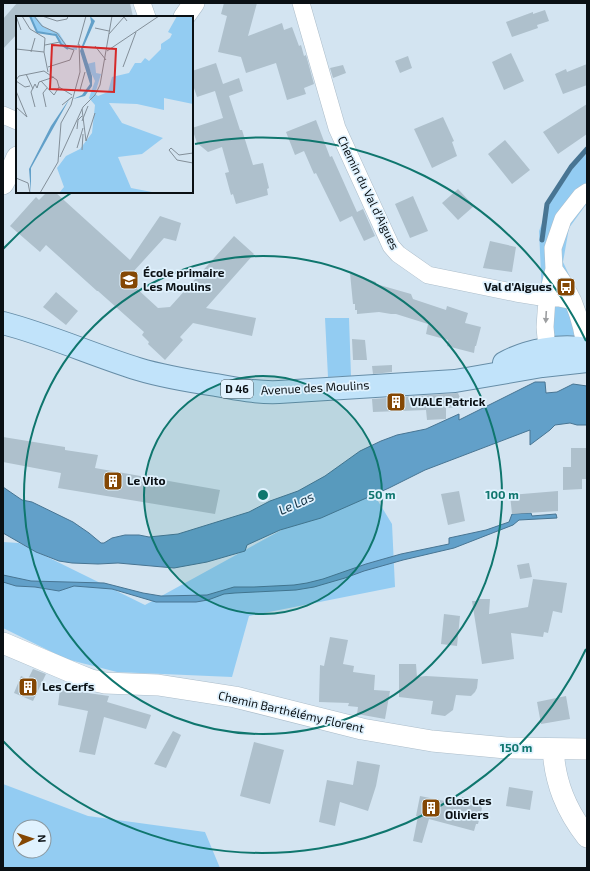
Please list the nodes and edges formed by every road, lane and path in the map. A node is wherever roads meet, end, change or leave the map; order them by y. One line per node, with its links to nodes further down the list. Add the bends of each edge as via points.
1 (142, 3): 4 (street)
2 (194, 3): 5 (street)
3 (301, 3): 12 (street, Chemin du Val d'Aigues, via 337,128 391,246 428,275)
4 (147, 16)
5 (185, 16)
6 (3, 116): 7 (street)
7 (16, 121)
8 (16, 158): 9 (street)
9 (3, 184)
10 (587, 192): 11 (street, via 563,219 553,248)
11 (554, 269): 12 (street); 13 (street)
12 (547, 298): 13 (street, Chemin du Val d'Aigues); 15 (street, one-way to 15, via 545,327)
13 (573, 301): 15 (street, via 581,324)
14 (3, 323): 16 (main road, Avenue des Moulins / D 46, via 153,373 262,392 455,381)
15 (571, 355): 16 (main road, Avenue des Moulins / D 46, via 542,366); 16 (main road, D 46, via 519,355)
16 (480, 376)
17 (3, 643): 18 (street, Chemin Barthélémy Florent, via 91,680 105,683 158,686 234,697 362,729 432,741 506,748)
18 (553, 749): 19 (street, Chemin Barthélémy Florent); 20 (street, via 562,794 572,816)
19 (587, 749)
20 (587, 837)

